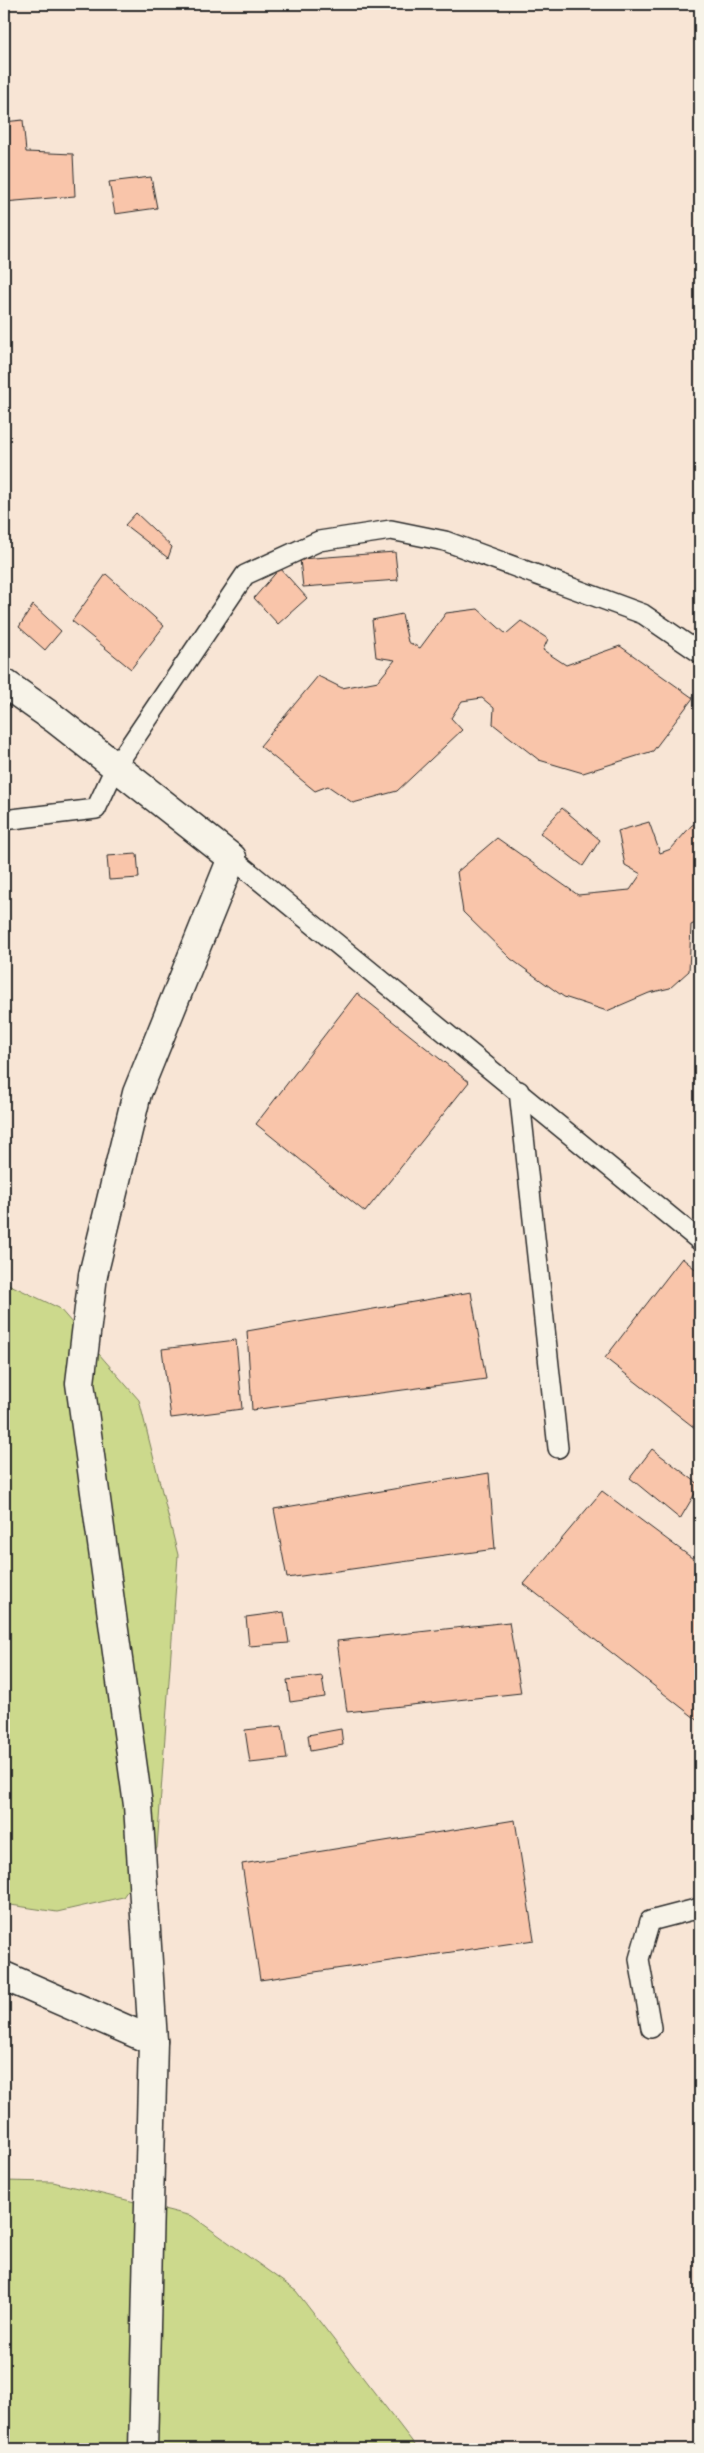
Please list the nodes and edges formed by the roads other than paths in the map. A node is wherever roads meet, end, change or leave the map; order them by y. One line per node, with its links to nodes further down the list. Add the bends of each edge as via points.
1 (700, 653): 3 (lane, via 643,614 444,540 391,530 319,541 245,575)
2 (4, 683): 3 (street)
3 (116, 766): 4 (lane, via 96,810); 5 (street)
4 (4, 820)
5 (232, 858): 6 (lane); 12 (street, via 137,1092 93,1275 80,1382 138,1805)
6 (520, 1091): 7 (lane); 8 (lane)
7 (700, 1241)
8 (558, 1448)
9 (700, 1908): 11 (lane, via 650,1921 639,1959)
10 (4, 1976): 12 (street)
11 (651, 2028)
12 (153, 2041): 13 (street)
13 (143, 2449)

